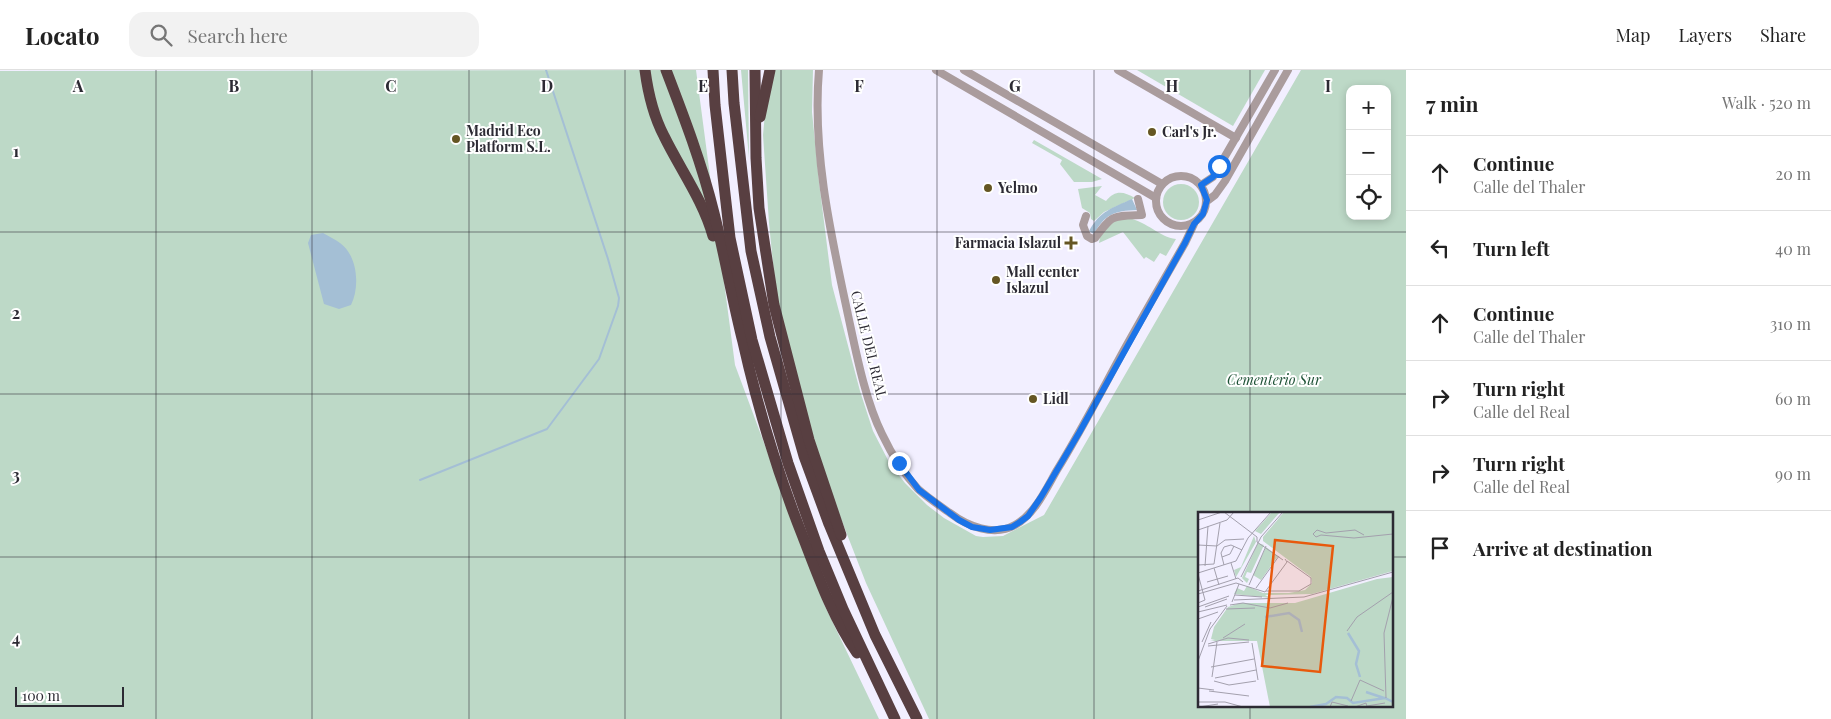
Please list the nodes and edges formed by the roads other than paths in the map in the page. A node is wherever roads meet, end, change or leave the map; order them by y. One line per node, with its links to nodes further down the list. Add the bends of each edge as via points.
1 (645, 70): 22 (highway, via 654,114 710,227 745,368)
2 (666, 70): 22 (highway, via 714,212)
3 (713, 70): 24 (highway, via 730,238 752,340 788,463 819,551)
4 (732, 70): 23 (highway, via 751,251 770,337 804,456 829,524 875,635)
5 (755, 70): 21 (highway, via 756,158)
6 (770, 70): 21 (highway, via 759,128)
7 (819, 70): 20 (street, CALLE DEL REAL, via 817,118 831,233 868,399 881,432 919,490 972,527 990,530 1012,527 1028,516 1079,433)
8 (936, 70): 16 (street)
9 (964, 70): 14 (street)
10 (1118, 70): 13 (street)
11 (1275, 70): 13 (street)
12 (1288, 70): 18 (street, via 1225,181)
13 (1236, 138): 15 (street, via 1213,177)
14 (1162, 184): 15 (street, via 1172,177 1184,176); 16 (street)
15 (1201, 185): 18 (street)
16 (1156, 198): 20 (street, via 1156,209 1162,219 1183,227)
17 (1138, 199): 19 (street, via 1142,215 1117,216 1108,220 1092,239 1086,236 1083,226)
18 (1207, 200): 20 (street, via 1203,214)
19 (1086, 216)
20 (1194, 224)
21 (763, 233): 23 (highway, via 774,305 809,440 847,550)
22 (763, 423): 24 (highway, via 785,492 834,612 845,636)
23 (897, 676): 26 (highway)
24 (875, 679): 25 (highway)
25 (895, 719)
26 (917, 719)

